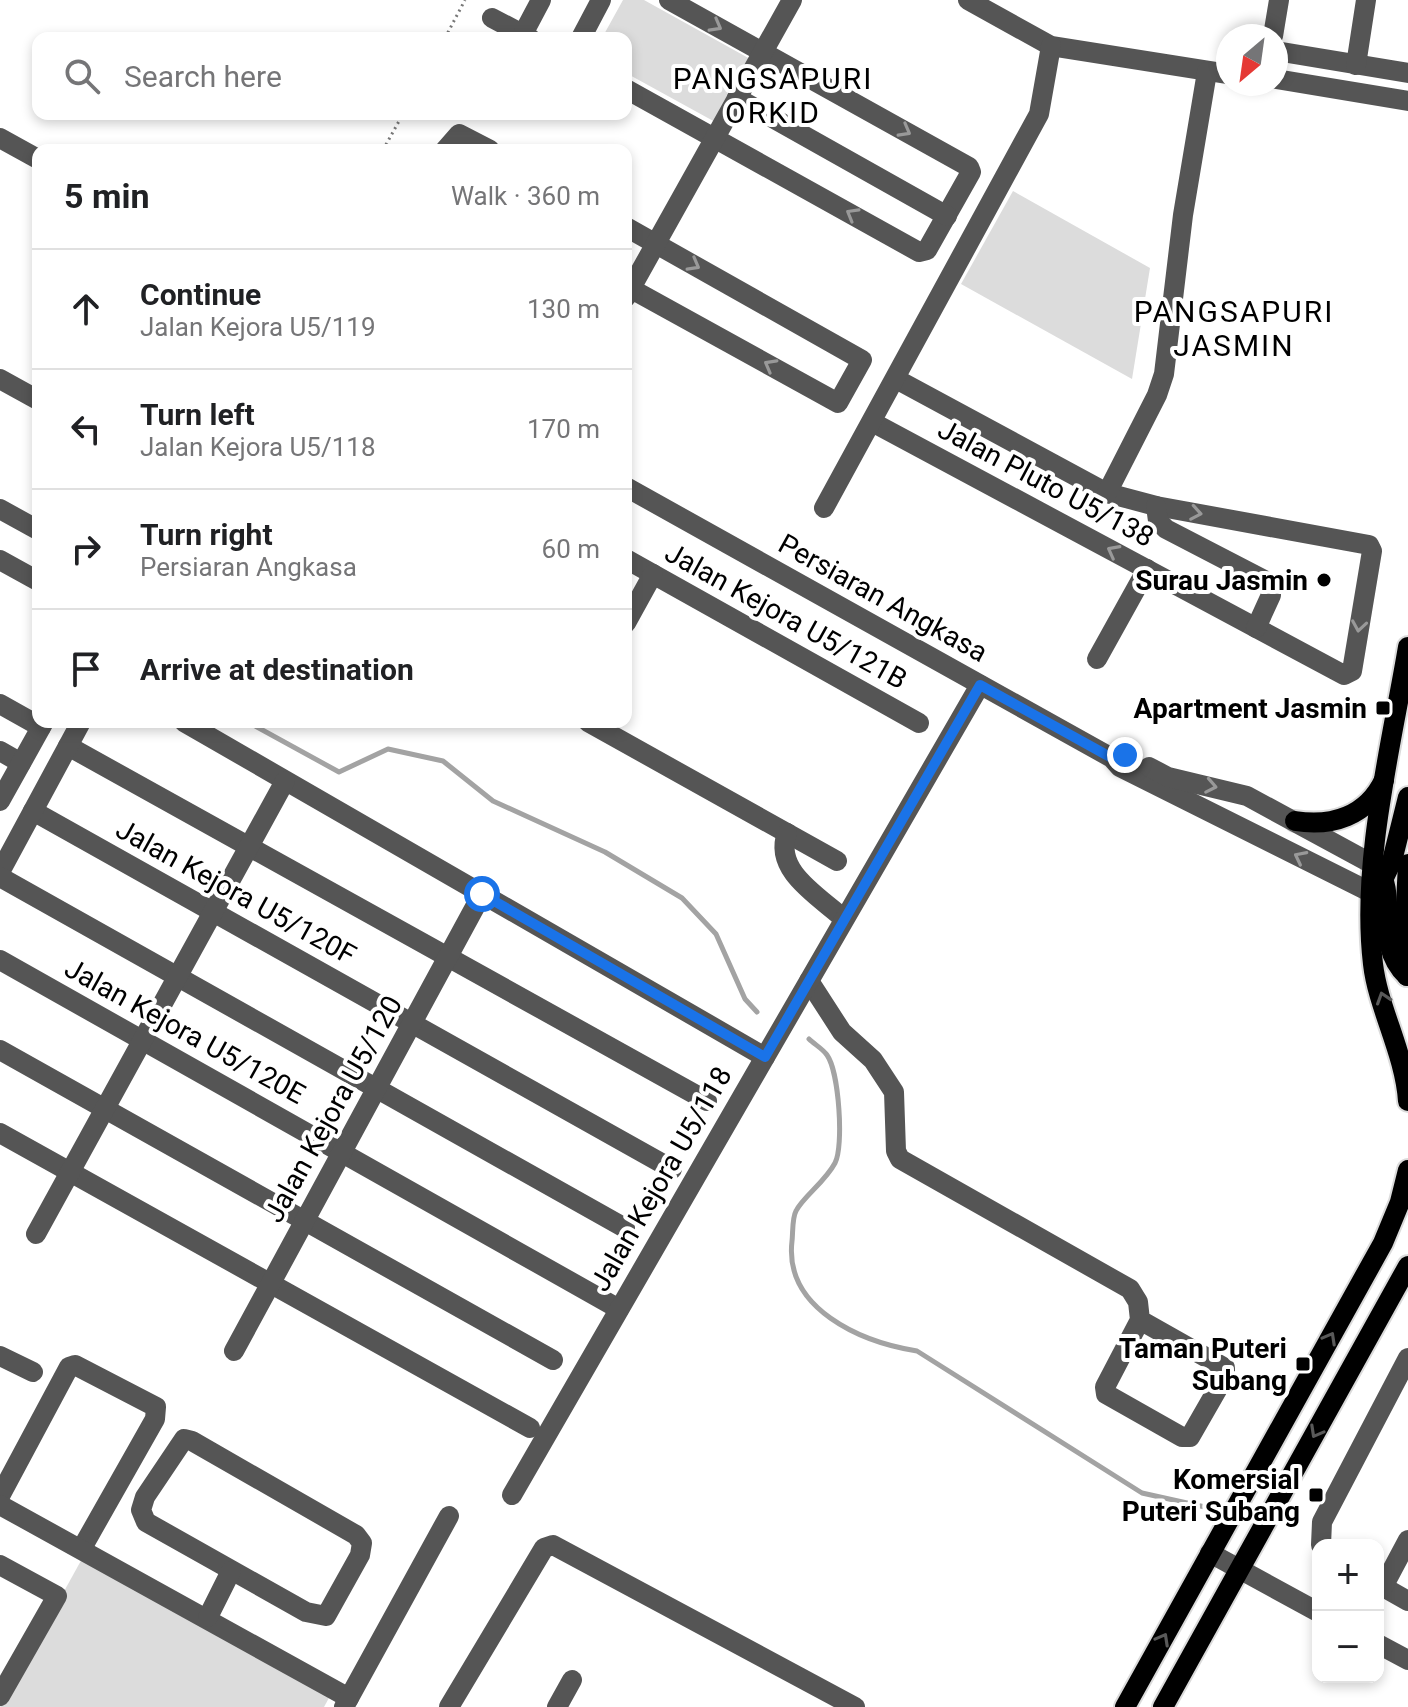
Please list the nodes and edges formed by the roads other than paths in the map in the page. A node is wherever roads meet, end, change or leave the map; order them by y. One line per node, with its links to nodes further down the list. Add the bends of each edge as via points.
1 (541, 0): 11 (street)
2 (601, 0): 12 (street)
3 (669, 0): 14 (street, one-way to 14)
4 (792, 0): 14 (street)
5 (968, 0): 13 (street)
6 (1279, 0): 9 (street)
7 (1366, 0): 16 (street)
8 (492, 18): 10 (street)
9 (1275, 24)
10 (519, 32)
11 (529, 32)
12 (584, 32)
13 (1051, 46): 17 (street); 35 (street, via 1043,105)
14 (764, 51): 22 (street); 29 (street, one-way to 29, via 969,167)
15 (1288, 53): 16 (street)
16 (1356, 65): 19 (street)
17 (1207, 72): 18 (street); 39 (street, Jalan Pluto U5/138, via 1164,374)
18 (1216, 73)
19 (1408, 73)
20 (1288, 81): 23 (street)
21 (632, 92): 24 (street)
22 (737, 98): 24 (street); 29 (street)
23 (1408, 101)
24 (716, 137): 29 (street, one-way to 24, via 927,250 919,252); 31 (street)
25 (0, 138): 28 (street)
26 (450, 144): 27 (street, via 459,134)
27 (478, 144)
28 (32, 156)
29 (947, 216)
30 (632, 230): 31 (street)
31 (656, 244): 32 (street); 33 (street, one-way to 33, via 862,360 838,403)
32 (632, 283)
33 (632, 292)
34 (0, 379): 36 (street)
35 (896, 379): 37 (street); 39 (street, Jalan Pluto U5/138)
36 (32, 397)
37 (872, 422): 41 (street); 46 (street, Jalan Pluto U5/138, one-way to 37)
38 (632, 490): 53 (street, Persiaran Angkasa)
39 (1107, 493): 40 (street, Jalan Pluto U5/138)
40 (1156, 506): 50 (street, via 1158,521 1166,529 1268,582 1271,595); 50 (street, Jalan Pluto U5/138, one-way to 50, via 1369,545 1349,674)
41 (824, 508)
42 (0, 509): 43 (street)
43 (32, 527)
44 (0, 560): 48 (street)
45 (632, 562): 47 (street, Jalan Kejora U5/121B)
46 (1147, 569): 50 (street, Jalan Pluto U5/138); 52 (street)
47 (653, 574): 49 (street); 56 (street, Jalan Kejora U5/121B)
48 (32, 578)
49 (632, 612)
50 (1256, 628)
51 (1408, 647): 65 (main road)
52 (1097, 659)
53 (980, 685): 63 (street, Persiaran Angkasa); 79 (street, Jalan Kejora U5/118)
54 (0, 704): 55 (street)
55 (32, 719)
56 (919, 723)
57 (40, 728): 64 (street)
58 (78, 728): 61 (street)
59 (196, 728): 66 (street)
60 (599, 728): 71 (street)
61 (68, 746): 69 (street); 72 (street)
62 (0, 751): 64 (street)
63 (1112, 758): 70 (street, Persiaran Angkasa, one-way to 70, via 1125,755 1168,777 1230,790); 76 (street, Persiaran Angkasa, one-way to 63, via 1120,767)
64 (21, 763): 68 (street)
65 (1387, 773): 70 (main road, via 1373,798 1351,816 1323,823); 76 (main road)
66 (285, 781): 72 (street); 77 (street)
67 (1408, 797): 76 (main road, via 1392,861)
68 (0, 801)
69 (33, 811): 75 (street); 78 (street, Jalan Kejora U5/120F)
70 (1295, 821): 76 (street, Persiaran Angkasa)
71 (787, 833): 73 (street); 79 (street, via 782,848 788,866)
72 (249, 847): 78 (street); 81 (street)
73 (837, 861)
74 (1408, 864): 80 (main road)
75 (0, 874): 83 (street)
76 (1376, 879): 84 (main road, via 1389,947); 92 (main road, one-way to 76, via 1373,967)
77 (482, 894): 81 (street, Jalan Kejora U5/120); 89 (street)
78 (213, 911): 83 (street); 86 (street, Jalan Kejora U5/120F)
79 (844, 919): 85 (street, Jalan Kejora U5/118)
80 (1406, 930): 84 (main road)
81 (448, 957): 86 (street, Jalan Kejora U5/120); 91 (street)
82 (0, 960): 87 (street, Jalan Kejora U5/120E)
83 (177, 976): 87 (street); 90 (street)
84 (1408, 978)
85 (809, 981): 89 (street, Jalan Kejora U5/118); 105 (street, via 842,1032 873,1060 894,1092 900,1159 1130,1289)
86 (412, 1022): 90 (street, Jalan Kejora U5/120); 96 (street, Jalan Kejora U5/120F)
87 (143, 1039): 93 (street); 95 (street, Jalan Kejora U5/120E)
88 (0, 1050): 93 (street)
89 (765, 1057): 104 (street, Jalan Kejora U5/118)
90 (376, 1088): 95 (street, Jalan Kejora U5/120); 100 (street)
91 (707, 1101)
92 (1408, 1101)
93 (105, 1108): 98 (street); 99 (street)
94 (0, 1133): 98 (street)
95 (342, 1152): 99 (street, Jalan Kejora U5/120); 104 (street, Jalan Kejora U5/120E)
96 (672, 1169)
97 (1408, 1170): 119 (main road, one-way to 97, via 1383,1243)
98 (70, 1172): 101 (street); 103 (street)
99 (304, 1220): 103 (street, Jalan Kejora U5/120); 109 (street)
100 (625, 1228)
101 (36, 1234)
102 (1408, 1266): 121 (main road, one-way to 121)
103 (270, 1283): 106 (street, Jalan Kejora U5/120); 111 (street)
104 (619, 1309): 112 (street, Jalan Kejora U5/118)
105 (1140, 1320): 105 (street, via 1225,1368 1190,1437 1106,1394)
106 (234, 1351)
107 (0, 1356): 110 (street)
108 (1408, 1358): 116 (street, via 1322,1522)
109 (553, 1360)
110 (33, 1372)
111 (530, 1428)
112 (512, 1495)
113 (0, 1496): 118 (street, via 69,1367 75,1365 156,1407 155,1419)
114 (0, 1505): 118 (street)
115 (449, 1516): 132 (street)
116 (1321, 1539)
117 (1408, 1540): 123 (street)
118 (82, 1548): 127 (street)
119 (1210, 1553): 121 (street); 136 (main road, one-way to 119)
120 (0, 1565): 131 (street, via 57,1596)
121 (1240, 1570): 126 (street); 137 (main road)
122 (231, 1571): 122 (street, via 316,1617 326,1616 362,1543 184,1439 141,1510 146,1522); 127 (street)
123 (1384, 1580)
124 (1384, 1587): 125 (street)
125 (1408, 1601)
126 (1316, 1611)
127 (208, 1617): 132 (street)
128 (1384, 1647): 129 (street)
129 (1408, 1660)
130 (572, 1680): 134 (street)
131 (0, 1696)
132 (346, 1703)
133 (449, 1707): 135 (street, via 544,1548 553,1545)
134 (557, 1707)
135 (855, 1707)
136 (1125, 1707)
137 (1163, 1707)

